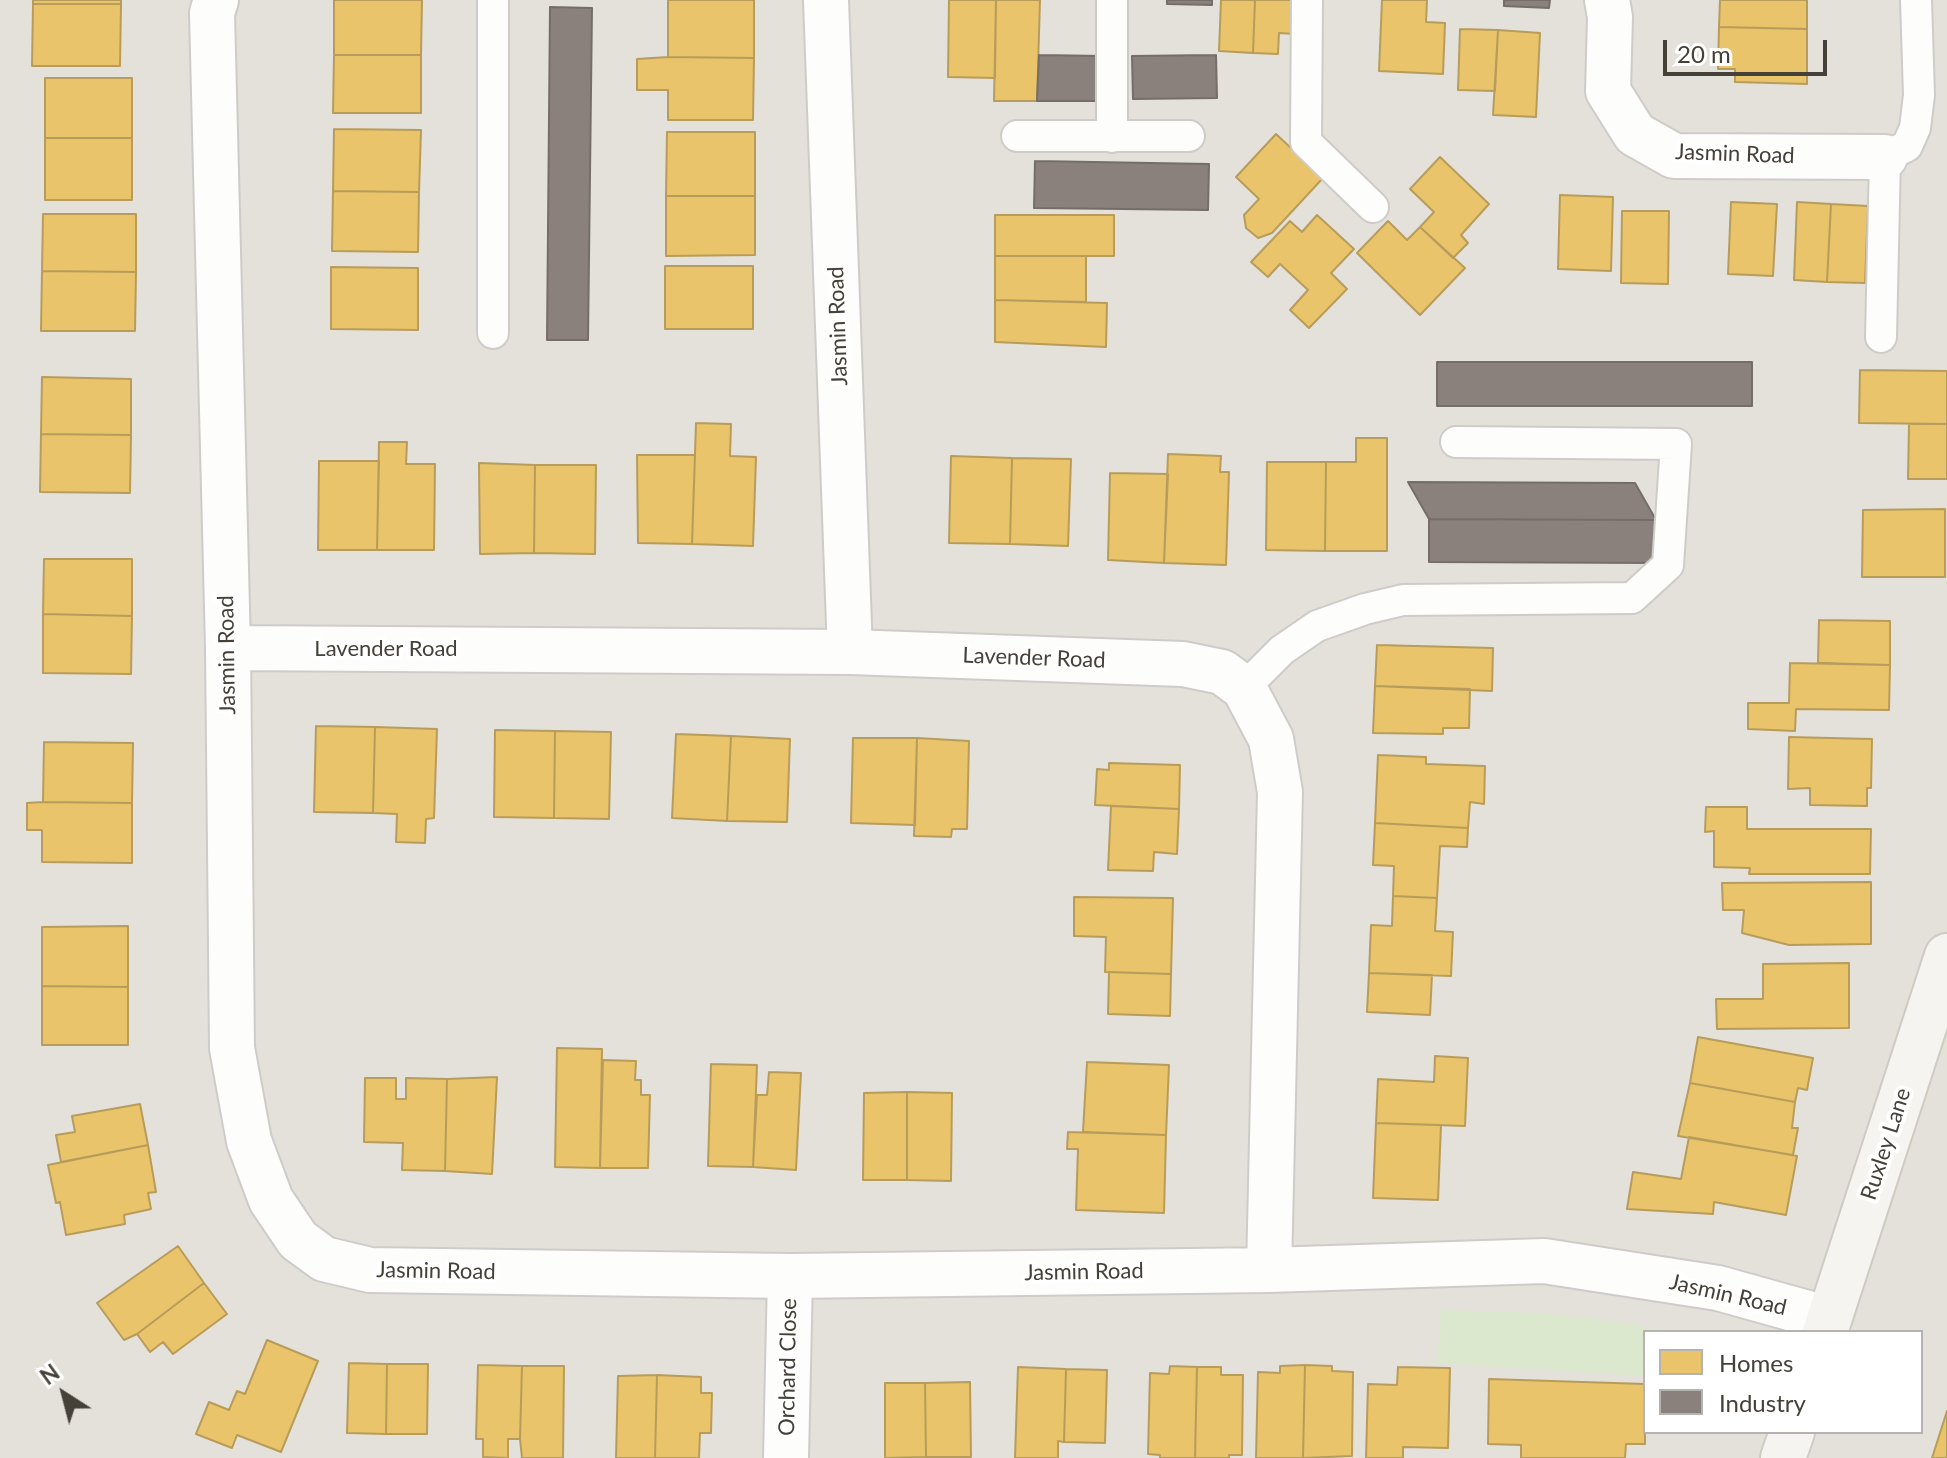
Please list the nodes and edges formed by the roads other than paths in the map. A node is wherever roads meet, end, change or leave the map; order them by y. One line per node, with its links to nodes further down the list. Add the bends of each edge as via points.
1 (216, 0): 16 (street, Jasmin Road, via 212,13)
2 (493, 0): 13 (lane)
3 (826, 0): 17 (street, Jasmin Road)
4 (1112, 0): 10 (lane)
5 (1307, 0): 12 (lane, via 1306,142)
6 (1607, 0): 11 (street, Jasmin Road, via 1608,91 1635,134 1674,156)
7 (1916, 0): 11 (lane, via 1915,128 1907,146)
8 (1017, 136): 10 (lane)
9 (1189, 136): 10 (lane)
10 (1112, 137)
11 (1885, 157): 14 (lane)
12 (1373, 207)
13 (493, 333)
14 (1881, 337)
15 (1456, 442): 18 (lane, via 1676,444 1668,565 1632,598 1403,600 1365,609 1317,626 1282,650)
16 (228, 648): 17 (street, Lavender Road); 21 (street, Jasmin Road, via 232,1048 249,1141 271,1200 298,1240 324,1259 370,1270)
17 (850, 652): 18 (street, Lavender Road, via 1183,664 1222,672)
18 (1244, 688): 20 (street, via 1271,739 1280,792)
19 (1947, 956): 22 (main road, Ruxley Lane)
20 (1269, 1270): 21 (street, Jasmin Road); 22 (street, Jasmin Road, via 1544,1261 1718,1288)
21 (790, 1276): 24 (street, Orchard Close)
22 (1827, 1326)
23 (1791, 1434): 25 (main road)
24 (786, 1458)
25 (1783, 1458)

